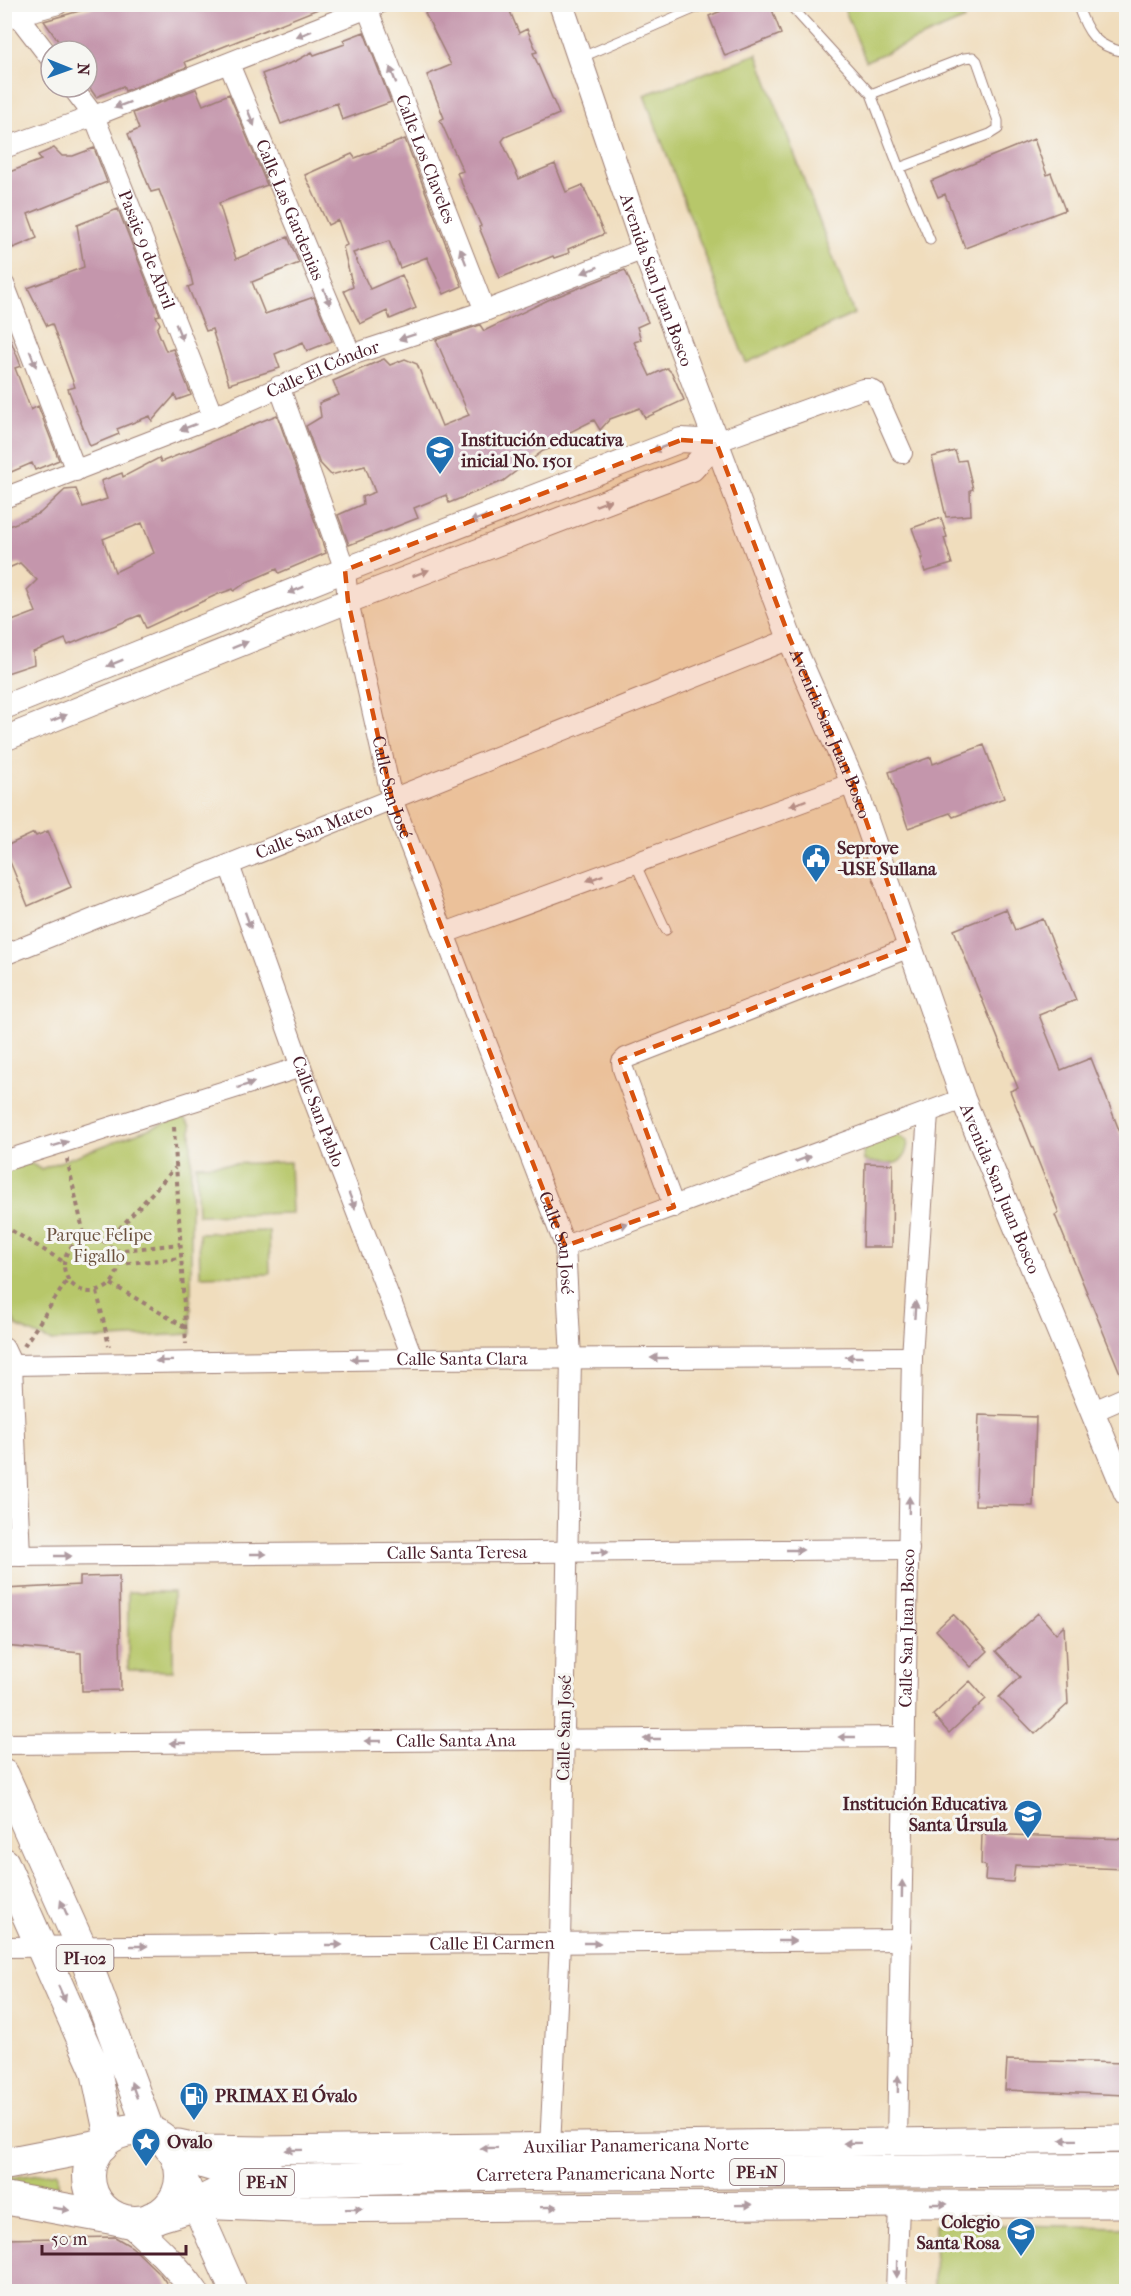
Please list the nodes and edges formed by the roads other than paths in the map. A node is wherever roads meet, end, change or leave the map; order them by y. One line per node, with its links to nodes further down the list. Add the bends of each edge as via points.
1 (58, 4): 7 (street)
2 (561, 4): 10 (street, Avenida San Juan Bosco)
3 (705, 4): 10 (lane)
4 (789, 4): 12 (lane)
5 (1077, 4): 9 (lane, via 1098,43)
6 (373, 6): 11 (street, one-way to 11); 20 (street, Calle Los Claveles, one-way to 6)
7 (13, 13): 8 (street)
8 (39, 44)
9 (1126, 52)
10 (579, 58): 18 (street, Avenida San Juan Bosco)
11 (229, 64): 14 (street, one-way to 14); 21 (street, Calle Las Gardenias, one-way to 21)
12 (871, 94): 16 (lane); 16 (lane, via 964,58 977,61 998,129)
13 (81, 99): 14 (street, Pasaje 9 de Abril)
14 (94, 116): 15 (street); 23 (street, Pasaje 9 de Abril, one-way to 23)
15 (4, 148)
16 (898, 168): 17 (lane)
17 (930, 240)
18 (644, 249): 20 (street, Calle El Cóndor, one-way to 20); 24 (street, Avenida San Juan Bosco)
19 (4, 284): 26 (street, one-way to 26)
20 (485, 311): 21 (street, Calle El Cóndor, one-way to 21)
21 (351, 355): 22 (street, Calle El Cóndor)
22 (279, 386): 23 (street, Calle El Cóndor); 28 (street, Calle San José)
23 (213, 417): 26 (street, Calle El Cóndor, one-way to 26)
24 (716, 442): 25 (street, via 863,388 875,392); 28 (street, one-way to 28, via 681,440); 29 (street, one-way to 24, via 693,469); 30 (street, Avenida San Juan Bosco)
25 (902, 453)
26 (76, 471): 27 (street, Calle El Cóndor)
27 (4, 498)
28 (345, 570): 29 (street, Calle San José); 31 (street, one-way to 31)
29 (348, 601): 32 (street, one-way to 29); 34 (street, Calle San José)
30 (790, 639): 33 (street, Avenida San Juan Bosco); 34 (street, Calle San Mateo)
31 (4, 707)
32 (4, 739)
33 (853, 783): 35 (street, one-way to 35); 39 (street, Avenida San Juan Bosco)
34 (392, 799): 36 (street, Calle San Mateo); 38 (street, Calle San José)
35 (635, 863): 37 (lane); 38 (street, one-way to 38)
36 (229, 865): 40 (street, Calle San Mateo); 41 (street, Calle San Pablo, one-way to 41)
37 (666, 930)
38 (445, 933): 46 (street, Calle San José)
39 (910, 946): 42 (street, Avenida San Juan Bosco); 45 (street, via 622,1062)
40 (4, 955)
41 (301, 1067): 44 (street, one-way to 41); 50 (street, Calle San Pablo, one-way to 50)
42 (963, 1099): 43 (street); 52 (street, Avenida San Juan Bosco)
43 (928, 1113): 45 (street, one-way to 43); 48 (street, Calle San Juan Bosco, one-way to 43)
44 (4, 1161)
45 (674, 1207): 46 (street, one-way to 45)
46 (565, 1246): 49 (street, Calle San José)
47 (8, 1356): 50 (street, Calle Santa Clara, one-way to 47, via 112,1362); 56 (street)
48 (912, 1357): 49 (street, Calle Santa Clara, one-way to 49); 54 (street, Calle San Juan Bosco, one-way to 48)
49 (571, 1358): 50 (street, Calle Santa Clara); 55 (street, Calle San José)
50 (413, 1359)
51 (1126, 1397): 52 (street)
52 (1094, 1411): 53 (street, Avenida San Juan Bosco)
53 (1126, 1493)
54 (909, 1549): 55 (street, Calle Santa Teresa, one-way to 54); 57 (street, Calle San Juan Bosco)
55 (567, 1552): 56 (street, Calle Santa Teresa, one-way to 55); 58 (street, Calle San José)
56 (12, 1556)
57 (905, 1737): 58 (street, Calle Santa Ana, one-way to 58); 62 (street, Calle San Juan Bosco, one-way to 57)
58 (564, 1740): 59 (street, Calle Santa Ana, one-way to 59); 63 (street, Calle San José)
59 (4, 1744)
60 (4, 1775): 66 (main road, PI-102, one-way to 60)
61 (4, 1863): 65 (main road, PI-102)
62 (902, 1940): 63 (street, Calle El Carmen, one-way to 62); 69 (street, Calle San Juan Bosco, one-way to 62)
63 (560, 1943): 66 (street, Calle El Carmen, one-way to 63); 71 (street, Calle San José)
64 (4, 1947): 65 (street, Calle El Carmen)
65 (42, 1947): 66 (street, Calle El Carmen); 68 (main road, PI-102, one-way to 68, via 96,2071)
66 (81, 1947): 70 (main road, PI-102, one-way to 66)
67 (1126, 2139): 69 (main road, Auxiliar Panamericana Norte, one-way to 69)
68 (106, 2141): 70 (highway, PE-1N, via 127,2131); 72 (highway, PE-1N); 79 (highway, via 91,2163 90,2184 106,2212)
69 (897, 2142): 71 (main road, Auxiliar Panamericana Norte, one-way to 71)
70 (165, 2147): 71 (main road, Auxiliar Panamericana Norte, one-way to 70); 74 (highway, Carretera Panamericana Norte / PE-1N, via 214,2167); 78 (main road); 79 (highway, via 179,2183 174,2201)
71 (550, 2147)
72 (4, 2164)
73 (1126, 2170): 74 (highway, Carretera Panamericana Norte / PE-1N)
74 (388, 2177): 78 (highway, Carretera Panamericana Norte / PE-1N, via 249,2184)
75 (4, 2199): 79 (highway, Carretera Panamericana Norte / PE-1N, one-way to 79)
76 (898, 2204): 77 (main road, one-way to 77); 78 (main road, one-way to 76, via 295,2209); 82 (street, one-way to 82)
77 (1126, 2204)
78 (195, 2205): 79 (highway, Carretera Panamericana Norte / PE-1N); 81 (main road)
79 (133, 2219): 80 (main road)
80 (195, 2292)
81 (234, 2292)
82 (896, 2292)

